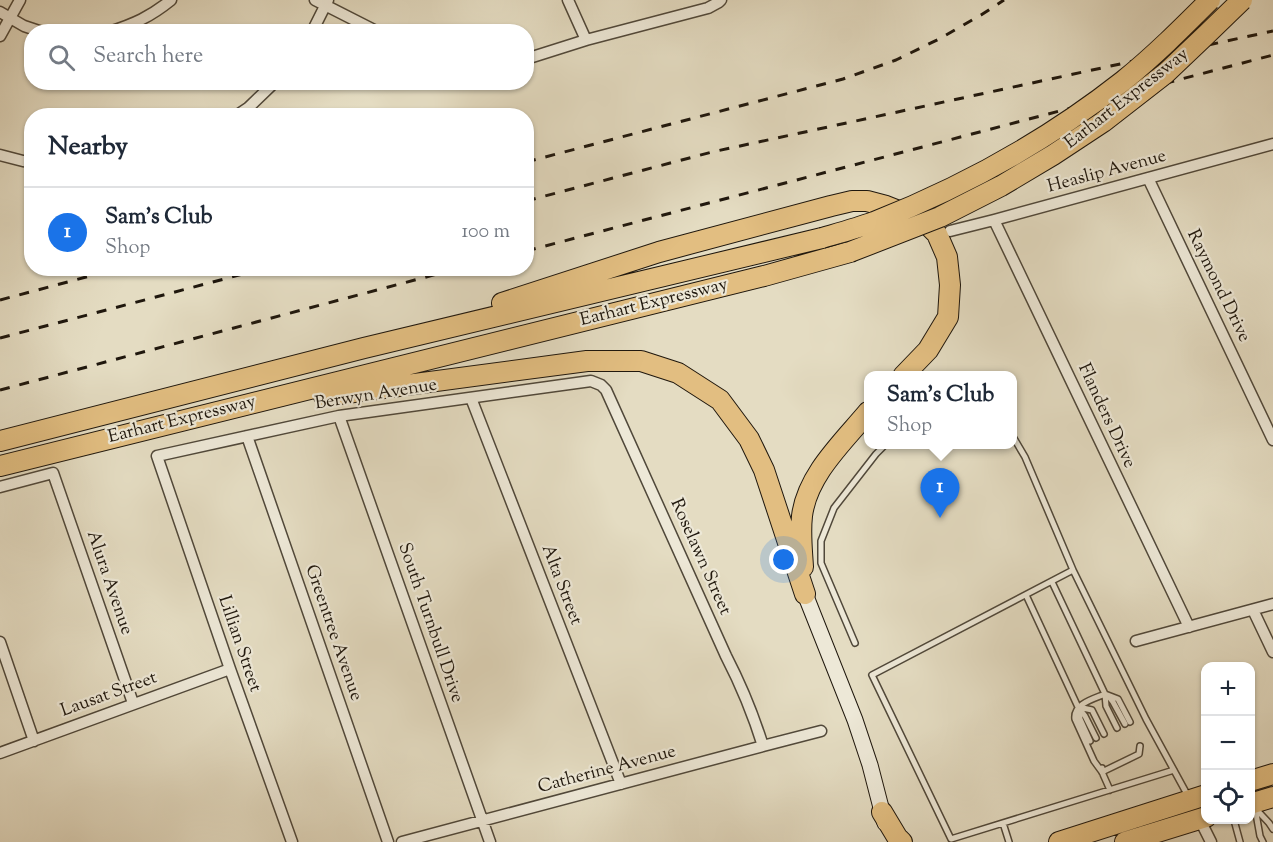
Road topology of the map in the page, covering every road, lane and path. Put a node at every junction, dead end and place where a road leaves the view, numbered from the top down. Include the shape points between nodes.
1 (20, 0) edge
2 (171, 0) edge
3 (315, 0) edge
4 (568, 0) edge
5 (721, 0) edge
6 (1210, 0) edge
7 (1242, 0) edge
8 (327, 3) edge
9 (5, 15) edge
10 (134, 24) edge
11 (316, 24) edge
12 (364, 24) edge
13 (24, 26) edge
14 (0, 36) edge
15 (586, 40) junction
16 (534, 56) edge
17 (267, 90) edge
18 (248, 108) edge
19 (1273, 144) edge
20 (0, 155) edge
21 (24, 161) edge
22 (1148, 178) junction
23 (994, 220) junction
24 (950, 231) dead end
25 (364, 348) junction
26 (907, 371) edge
27 (601, 386) joint
28 (471, 398) junction
29 (229, 408) junction
30 (339, 416) junction
31 (864, 417) edge
32 (247, 436) junction
33 (1273, 440) edge
34 (0, 441) edge
35 (1017, 444) edge
36 (881, 449) edge
37 (157, 456) joint
38 (0, 466) edge
39 (0, 487) edge
40 (1074, 570) junction
41 (1052, 582) junction
42 (805, 594) junction
43 (1026, 595) junction
44 (1273, 604) edge
45 (1253, 610) junction
46 (1189, 627) junction
47 (1136, 641) dead end
48 (0, 642) edge
49 (855, 643) dead end
50 (1273, 652) edge
51 (230, 669) junction
52 (1105, 694) junction
53 (134, 703) junction
54 (1078, 706) junction
55 (1127, 723) dead end
56 (1117, 728) dead end
57 (821, 731) dead end
58 (1104, 734) dead end
59 (1093, 739) dead end
60 (34, 741) junction
61 (763, 746) junction
62 (1138, 747) dead end
63 (1128, 752) dead end
64 (0, 753) edge
65 (1115, 758) dead end
66 (1108, 761) dead end
67 (1124, 761) junction
68 (1101, 765) dead end
69 (1115, 766) junction
70 (1174, 770) junction
71 (1105, 771) junction
72 (1273, 774) edge
73 (1255, 780) edge
74 (621, 783) junction
75 (1110, 790) junction
76 (1198, 797) edge
77 (1273, 797) edge
78 (1255, 804) edge
79 (1255, 808) edge
80 (882, 812) junction
81 (1255, 817) edge
82 (1201, 819) edge
83 (482, 821) junction
84 (1003, 823) junction
85 (1205, 824) edge
86 (1235, 824) edge
87 (1273, 830) edge
88 (292, 842) edge
89 (388, 842) edge
90 (402, 842) edge
91 (490, 842) edge
92 (889, 842) edge
93 (902, 842) edge
94 (1009, 842) edge
95 (1059, 842) edge
96 (1125, 842) edge
97 (1211, 842) edge
98 (1240, 842) edge
99 (1263, 842) edge

1 - 9 street
2 - 10 street
3 - 8 street
4 - 15 street
5 - 15 street via 708,8
6 - 25 highway, Earhart Expressway, bridge via 1123,81 1048,134 995,166 873,222 822,238
7 - 29 highway, Earhart Expressway, bridge via 1166,73 1102,122 1001,186 940,217 850,252 753,279
8 - 11 street
8 - 12 street
9 - 13 street
9 - 14 street
15 - 16 street
17 - 18 street
19 - 22 street, Heaslip Avenue
20 - 21 street
22 - 23 street, Heaslip Avenue
22 - 33 street, Raymond Drive
23 - 24 street, Heaslip Avenue
23 - 46 street, Flanders Drive
25 - 26 highway via 659,252 831,206 867,201 924,221 937,234 947,257 948,317 928,350
25 - 34 highway, Earhart Expressway
27 - 28 street, Berwyn Avenue via 591,381
27 - 61 street, Roselawn Street via 745,694
28 - 30 street, Berwyn Avenue
28 - 74 street, Alta Street
29 - 38 highway, Earhart Expressway
29 - 42 highway via 587,361 641,361 678,372 720,400 749,438 764,470
30 - 32 street, Berwyn Avenue
30 - 83 street, South Turnbull Drive
31 - 42 highway via 823,465 811,487 802,515
32 - 37 street, Berwyn Avenue
32 - 89 street, Greentree Avenue
35 - 40 lane
36 - 49 lane via 834,508 821,541 821,563
37 - 51 street, Lillian Street
39 - 53 street, Alura Avenue via 53,473
40 - 41 lane
40 - 70 lane
41 - 43 lane
41 - 52 lane
42 - 80 street via 855,720
43 - 54 lane
43 - 84 lane via 872,675 951,839
44 - 45 street
45 - 46 street
45 - 50 street
46 - 47 street
48 - 60 street
51 - 53 street, Lausat Street
51 - 88 street, Lillian Street
52 - 54 lane
52 - 55 lane
52 - 56 lane via 1106,706
53 - 60 street, Lausat Street
54 - 58 lane via 1092,710
54 - 59 lane
54 - 71 lane via 1075,719 1094,761
57 - 61 street, Catherine Avenue
60 - 64 street, Lausat Street
61 - 74 street, Catherine Avenue
62 - 67 lane via 1139,754
63 - 67 lane
65 - 69 lane
66 - 71 lane
67 - 69 lane
68 - 71 lane
69 - 71 lane
70 - 75 lane
70 - 76 lane
71 - 75 lane
72 - 73 highway
74 - 83 street, Catherine Avenue
75 - 84 lane
76 - 95 highway
77 - 78 highway
79 - 87 lane
80 - 92 street
80 - 93 highway
81 - 99 lane
82 - 96 highway
83 - 90 street, Catherine Avenue
83 - 91 street, South Turnbull Drive
84 - 94 lane
85 - 97 street
86 - 98 lane

